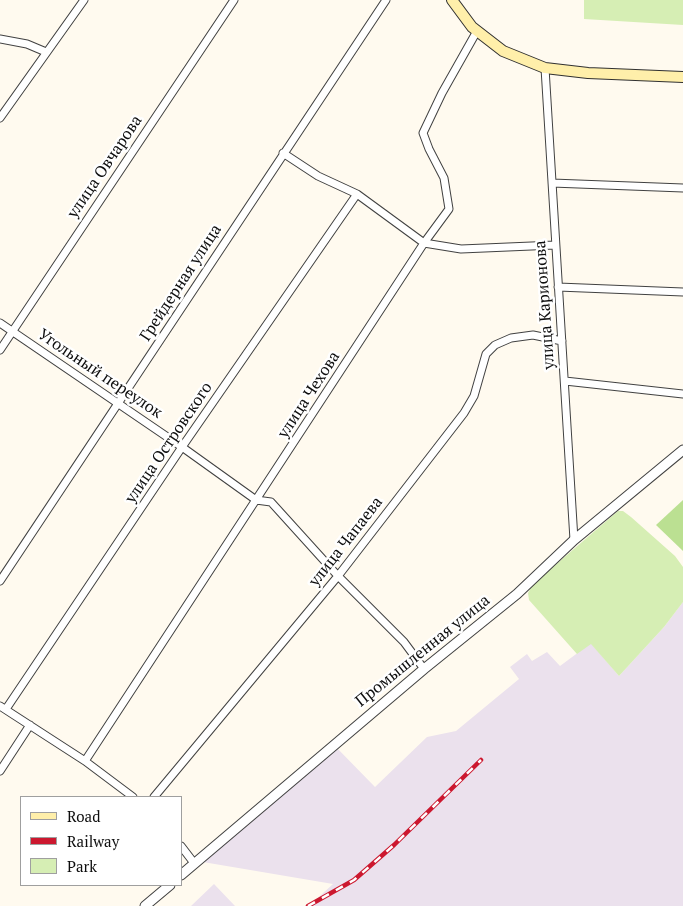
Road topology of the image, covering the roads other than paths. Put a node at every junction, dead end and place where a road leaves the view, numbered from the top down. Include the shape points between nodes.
1 (84, 0) edge
2 (234, 0) edge
3 (386, 0) edge
4 (452, 0) edge
5 (477, 31) junction
6 (0, 39) edge
7 (46, 52) junction
8 (545, 68) junction
9 (683, 77) edge
10 (0, 118) edge
11 (283, 154) junction
12 (552, 183) junction
13 (683, 188) edge
14 (357, 194) junction
15 (424, 243) junction
16 (555, 245) junction
17 (558, 287) junction
18 (683, 292) edge
19 (0, 323) edge
20 (12, 331) junction
21 (562, 341) junction
22 (0, 350) edge
23 (565, 381) junction
24 (683, 394) edge
25 (118, 403) junction
26 (182, 447) junction
27 (683, 450) edge
28 (256, 500) junction
29 (574, 540) junction
30 (338, 576) junction
31 (0, 581) edge
32 (424, 669) junction
33 (3, 707) edge
34 (30, 725) junction
35 (86, 761) junction
36 (0, 771) edge
37 (132, 796) edge
38 (155, 796) edge
39 (182, 847) edge
40 (194, 863) junction
41 (182, 874) edge
42 (169, 886) edge
43 (145, 906) edge

1 - 7 street
2 - 20 street, улица Овчарова
3 - 11 street, Грейдерная улица
4 - 5 main road
5 - 8 main road via 503,51
5 - 15 street, улица Чехова via 423,134 444,178 449,209
6 - 7 street
7 - 10 street
8 - 9 main road
8 - 12 street, улица Карионова
11 - 14 street via 318,176
11 - 25 street, Грейдерная улица
12 - 13 street
12 - 16 street, улица Карионова
14 - 15 street
14 - 26 street, улица Островского
15 - 16 street via 461,249
15 - 28 street, улица Чехова
16 - 17 street, улица Карионова
17 - 18 street
17 - 21 street, улица Карионова
19 - 20 street, Угольный переулок
20 - 22 street, улица Овчарова
20 - 25 street, Угольный переулок
21 - 23 street, улица Карионова
21 - 30 street, улица Чапаева via 533,335 511,338 495,345 486,354 474,396 464,413
23 - 24 street
23 - 29 street, улица Карионова
25 - 26 street, Угольный переулок
25 - 31 street, Грейдерная улица
26 - 28 street, Угольный переулок
26 - 33 street, улица Островского
27 - 29 street, Промышленная улица
28 - 30 street, Угольный переулок via 271,502
28 - 35 street, улица Чехова
29 - 32 street, Промышленная улица via 517,594
30 - 32 street, Угольный переулок via 404,642
30 - 38 street, улица Чапаева
32 - 40 street, Промышленная улица
33 - 34 street
34 - 35 street
34 - 36 street
35 - 37 street
39 - 40 street
40 - 41 street, Промышленная улица
42 - 43 street

